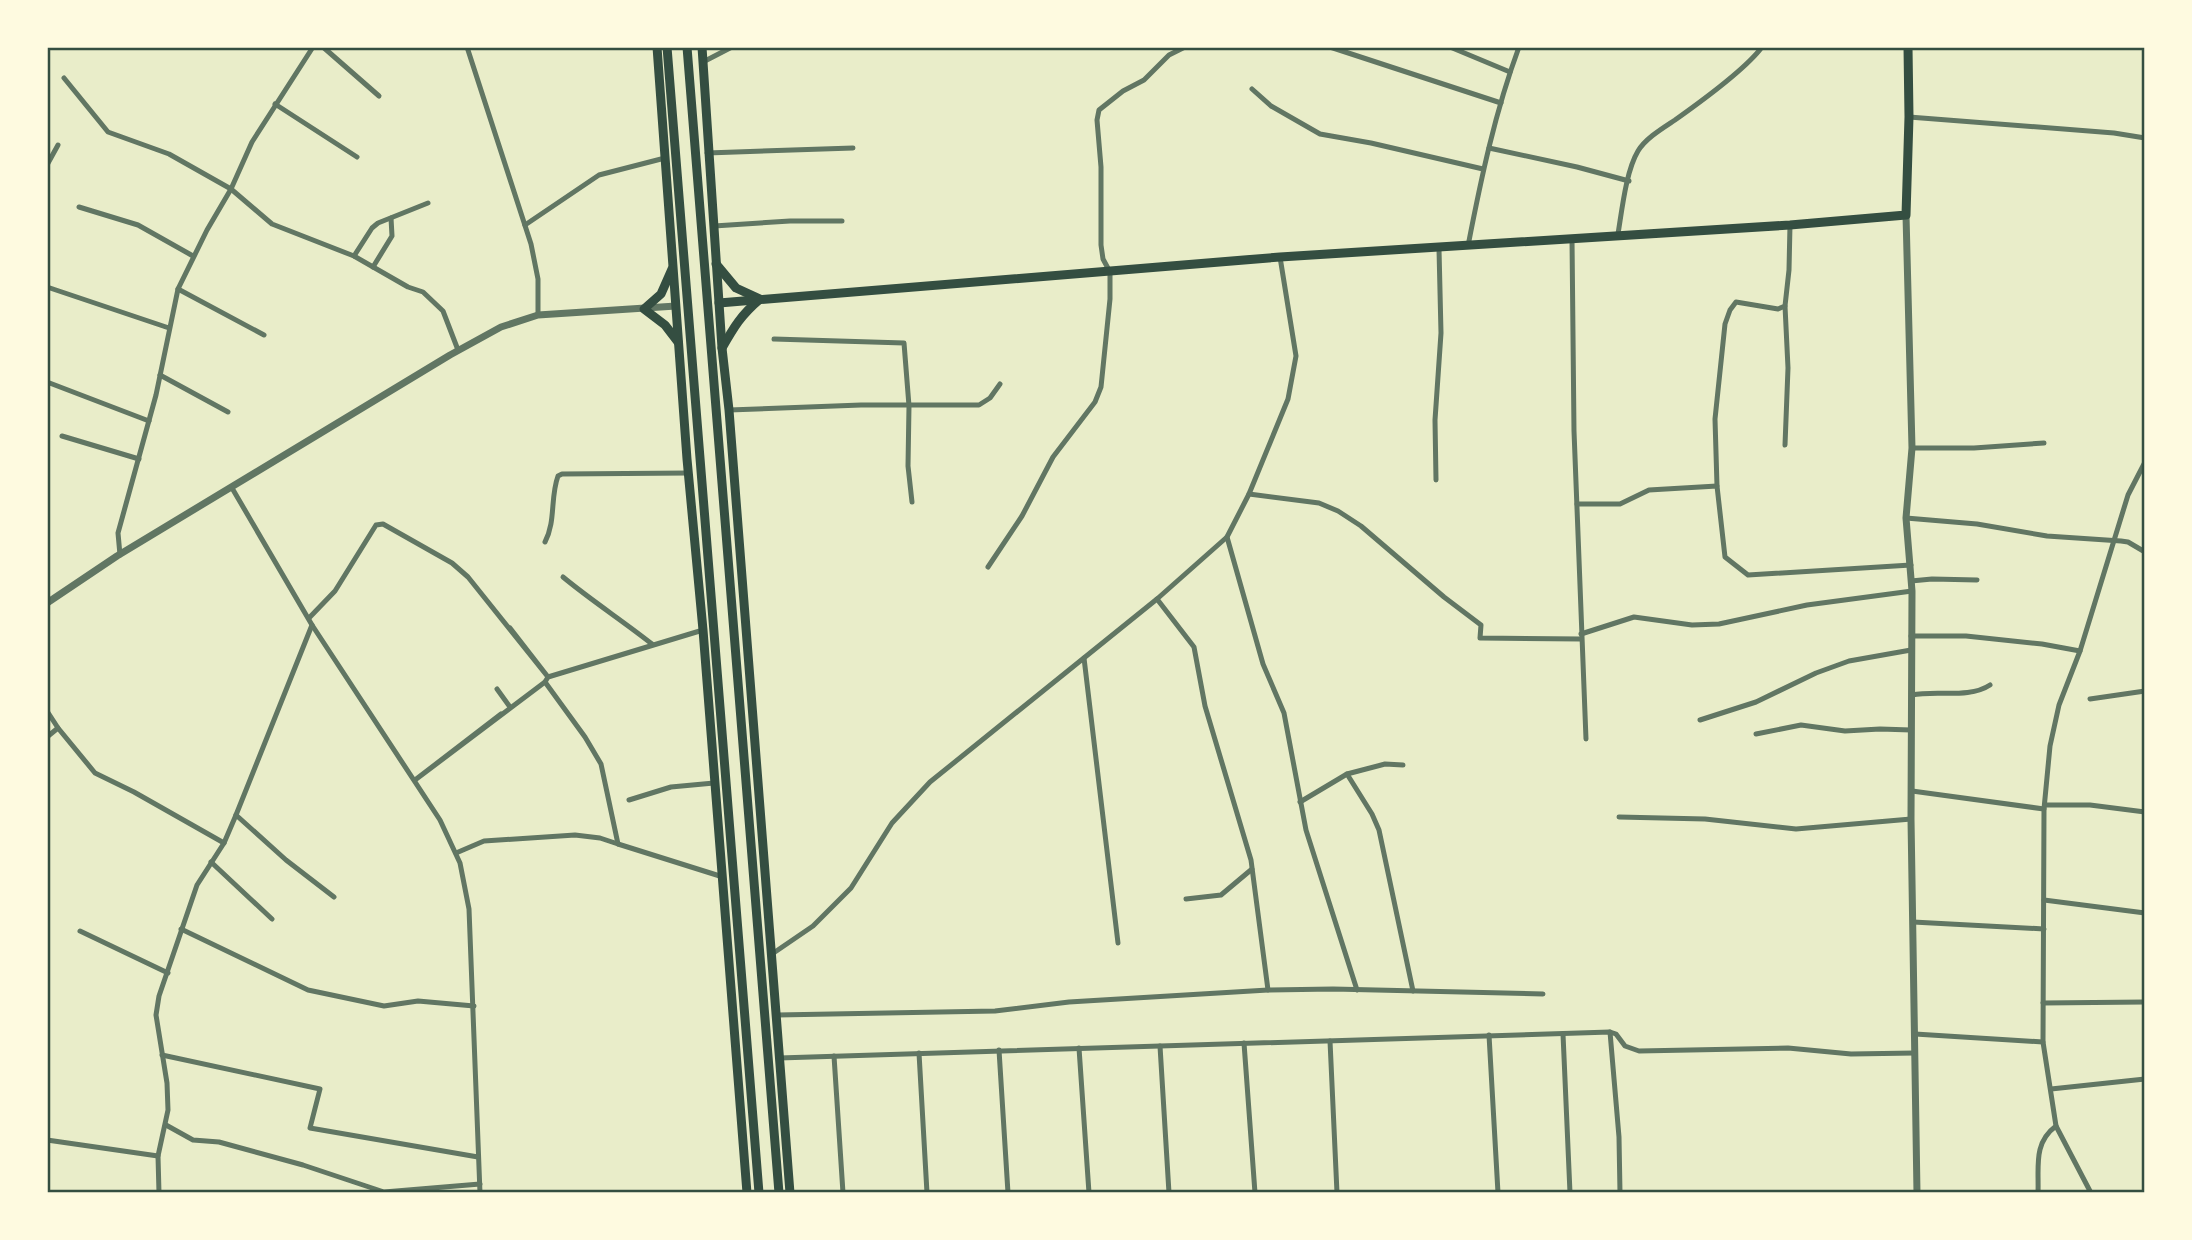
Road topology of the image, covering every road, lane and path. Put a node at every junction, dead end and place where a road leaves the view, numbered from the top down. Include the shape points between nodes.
1 (313, 47) edge
2 (323, 47) edge
3 (467, 47) edge
4 (657, 47) edge
5 (667, 47) edge
6 (687, 47) edge
7 (702, 47) edge
8 (732, 47) edge
9 (1185, 47) edge
10 (1330, 47) edge
11 (1450, 47) edge
12 (1519, 47) edge
13 (1762, 47) edge
14 (1908, 47) edge
15 (703, 62) junction
16 (1510, 72) junction
17 (64, 78) dead end
18 (1252, 89) dead end
19 (379, 96) dead end
20 (1501, 103) junction
21 (275, 104) junction
22 (1909, 117) junction
23 (2145, 138) edge
24 (58, 145) dead end
25 (852, 148) dead end
26 (1489, 148) junction
27 (708, 153) junction
28 (357, 157) dead end
29 (665, 158) junction
30 (47, 165) edge
31 (1483, 169) junction
32 (1629, 181) junction
33 (231, 189) junction
34 (428, 202) dead end
35 (79, 207) dead end
36 (1906, 215) junction
37 (391, 218) junction
38 (842, 221) dead end
39 (525, 225) junction
40 (1790, 225) junction
41 (714, 226) junction
42 (1618, 234) junction
43 (1572, 238) junction
44 (1468, 246) junction
45 (1439, 248) junction
46 (193, 256) junction
47 (354, 257) junction
48 (1280, 257) junction
49 (716, 264) junction
50 (373, 267) junction
51 (673, 267) junction
52 (1110, 272) junction
53 (47, 286) edge
54 (178, 289) junction
55 (760, 299) junction
56 (719, 303) junction
57 (676, 306) junction
58 (1785, 306) junction
59 (644, 309) junction
60 (538, 315) junction
61 (169, 328) junction
62 (264, 335) dead end
63 (774, 339) dead end
64 (679, 343) junction
65 (722, 348) junction
66 (458, 351) junction
67 (160, 375) junction
68 (47, 382) edge
69 (1000, 384) dead end
70 (909, 406) junction
71 (729, 410) junction
72 (228, 412) dead end
73 (149, 421) junction
74 (62, 436) dead end
75 (2045, 443) dead end
76 (1785, 445) dead end
77 (1912, 448) junction
78 (139, 459) junction
79 (2145, 462) edge
80 (688, 473) junction
81 (1437, 480) dead end
82 (1717, 486) junction
83 (232, 488) junction
84 (1249, 494) junction
85 (912, 502) dead end
86 (1577, 504) junction
87 (1906, 518) junction
88 (1227, 537) junction
89 (2114, 540) junction
90 (545, 542) dead end
91 (2145, 552) edge
92 (120, 555) junction
93 (1911, 565) junction
94 (988, 567) dead end
95 (563, 577) dead end
96 (1977, 580) dead end
97 (1912, 581) junction
98 (1912, 591) junction
99 (1157, 599) junction
100 (47, 603) edge
101 (310, 622) junction
102 (703, 630) junction
103 (1581, 636) junction
104 (1911, 636) junction
105 (652, 645) junction
106 (1911, 650) junction
107 (2080, 651) junction
108 (1084, 658) junction
109 (546, 679) junction
110 (1990, 685) dead end
111 (497, 689) dead end
112 (2145, 691) edge
113 (1912, 695) junction
114 (2090, 699) dead end
115 (510, 707) junction
116 (47, 711) edge
117 (1700, 720) dead end
118 (58, 728) junction
119 (1911, 730) junction
120 (1756, 734) dead end
121 (47, 737) edge
122 (1586, 739) dead end
123 (1403, 765) dead end
124 (1347, 774) junction
125 (415, 780) junction
126 (714, 783) junction
127 (1912, 791) junction
128 (629, 800) dead end
129 (1300, 802) junction
130 (2045, 807) junction
131 (2145, 812) edge
132 (236, 815) junction
133 (1619, 817) dead end
134 (1911, 820) junction
135 (224, 843) junction
136 (618, 844) junction
137 (456, 853) junction
138 (211, 862) junction
139 (1252, 869) junction
140 (723, 877) junction
141 (334, 897) dead end
142 (1186, 899) dead end
143 (2044, 900) junction
144 (2145, 913) edge
145 (272, 919) dead end
146 (1913, 922) junction
147 (181, 929) junction
148 (2045, 929) junction
149 (80, 931) dead end
150 (1118, 943) dead end
151 (772, 954) junction
152 (168, 973) junction
153 (1268, 990) junction
154 (1357, 990) junction
155 (1413, 991) junction
156 (1544, 994) dead end
157 (2145, 1002) edge
158 (2043, 1003) junction
159 (474, 1006) junction
160 (777, 1014) junction
161 (1610, 1032) junction
162 (1563, 1034) junction
163 (1915, 1034) junction
164 (1489, 1035) junction
165 (1330, 1041) junction
166 (2043, 1042) junction
167 (1244, 1043) junction
168 (1160, 1046) junction
169 (1079, 1048) junction
170 (999, 1051) junction
171 (919, 1053) junction
172 (1916, 1053) junction
173 (162, 1055) junction
174 (834, 1056) junction
175 (779, 1058) junction
176 (2145, 1079) edge
177 (2051, 1088) junction
178 (166, 1125) junction
179 (2056, 1126) junction
180 (47, 1140) edge
181 (158, 1156) junction
182 (478, 1157) junction
183 (480, 1184) junction
184 (159, 1193) edge
185 (480, 1193) edge
186 (747, 1193) edge
187 (759, 1193) edge
188 (779, 1193) edge
189 (790, 1193) edge
190 (843, 1193) edge
191 (927, 1193) edge
192 (1008, 1193) edge
193 (1088, 1193) edge
194 (1170, 1193) edge
195 (1255, 1193) edge
196 (1337, 1193) edge
197 (1498, 1193) edge
198 (1570, 1193) edge
199 (1620, 1193) edge
200 (1917, 1193) edge
201 (2038, 1193) edge
202 (2091, 1193) edge

1 - 21 street
2 - 19 street
3 - 39 street
4 - 29 main road
5 - 187 main road
6 - 188 main road
7 - 15 main road
8 - 15 street
9 - 52 street via 1099,110 1101,245
10 - 20 street
11 - 16 street
12 - 16 street
13 - 32 street via 1696,105 1646,141 1637,152
14 - 22 main road
15 - 27 main road
16 - 20 street
17 - 33 street via 108,132 169,154
18 - 31 street via 1271,106 1320,134
20 - 26 street
21 - 28 street
21 - 33 street
22 - 23 street
22 - 36 main road
24 - 30 street
25 - 27 street
26 - 31 street
26 - 32 street
27 - 41 main road
29 - 39 street via 599,175
29 - 51 main road
31 - 44 street
32 - 42 street
33 - 46 street
33 - 47 street via 272,224
34 - 37 street
35 - 46 street via 138,225
36 - 40 main road
36 - 77 street
37 - 47 street via 372,228
37 - 50 street via 392,236
38 - 41 street
39 - 60 street via 538,279
40 - 42 main road
40 - 58 street
41 - 49 main road
42 - 43 main road
43 - 44 main road
43 - 86 street
44 - 45 main road
45 - 48 main road
45 - 81 street
46 - 54 street
47 - 50 street
48 - 52 main road
48 - 84 street via 1296,356 1287,399
49 - 55 main road via 736,288
49 - 56 main road
50 - 66 street via 436,302
51 - 57 main road
51 - 59 main road via 660,294
52 - 55 main road
52 - 94 street via 1101,387 1095,402 1053,457
53 - 61 street
54 - 61 street
54 - 62 street
55 - 56 main road
55 - 65 main road via 737,321
56 - 65 main road
57 - 59 street
57 - 64 main road
58 - 76 street
58 - 82 street via 1778,309 1736,302 1730,310 1722,343 1716,419
59 - 60 street
59 - 64 main road
60 - 66 street via 501,327
61 - 67 street
63 - 70 street via 904,344
64 - 80 main road
65 - 71 main road
66 - 83 street
67 - 72 street
67 - 73 street
68 - 73 street
69 - 70 street via 979,405
70 - 71 street
70 - 85 street
71 - 151 main road
73 - 78 street
74 - 78 street
75 - 77 street
77 - 87 street
78 - 92 street via 118,533
79 - 89 street via 2128,495
80 - 90 street via 562,474 555,483 552,523
80 - 102 main road
82 - 86 street via 1649,490 1620,504
82 - 93 street via 1725,557 1748,575
83 - 92 street
83 - 101 street
84 - 88 street
84 - 103 street via 1319,503 1338,511 1481,625 1480,638
86 - 103 street
87 - 89 street
87 - 93 street
88 - 99 street
88 - 129 street via 1263,664 1284,713
89 - 91 street
89 - 107 street
92 - 100 street
93 - 97 street
95 - 105 street
96 - 97 street
97 - 98 street
98 - 103 street via 1807,605 1719,624 1634,617
98 - 104 street
99 - 108 street
99 - 139 street via 1194,647 1205,706
101 - 109 street via 376,525 383,523 468,576
101 - 125 street
101 - 132 street
102 - 105 street
102 - 126 main road
103 - 122 street
104 - 106 street
104 - 107 street via 1966,636
105 - 109 street
106 - 113 street
106 - 117 street via 1849,661 1756,702
107 - 130 street via 2059,705
108 - 150 street
108 - 151 street via 930,782 892,823 851,888 813,926
109 - 115 street
109 - 136 street via 601,764
110 - 113 street
111 - 115 street
112 - 114 street
113 - 119 street
115 - 125 street
116 - 118 street
118 - 121 street
118 - 135 street via 95,773
119 - 120 street via 1845,731 1801,725
119 - 127 street
123 - 124 street via 1385,764
124 - 129 street
124 - 155 street via 1379,830
125 - 137 street
126 - 128 street via 671,787
126 - 140 main road
127 - 130 street
127 - 134 street
129 - 154 street
130 - 131 street via 2090,805
130 - 143 street
132 - 135 street
132 - 141 street
133 - 134 street via 1705,819 1796,829
134 - 146 street
135 - 138 street
136 - 137 street via 575,835 484,841
136 - 140 street
137 - 159 street via 466,882
138 - 145 street
138 - 147 street
139 - 142 street via 1222,895
139 - 153 street
140 - 186 main road
143 - 144 street
143 - 148 street
146 - 148 street
146 - 163 street
147 - 152 street
147 - 159 street via 308,990 384,1006 418,1001
148 - 158 street
149 - 152 street
151 - 160 main road
152 - 173 street via 156,1015
153 - 154 street
153 - 160 street via 1069,1002 995,1012
154 - 155 street
155 - 156 street
157 - 158 street
158 - 166 street
159 - 182 street
160 - 175 main road
161 - 162 street
161 - 172 street via 1630,1050 1639,1051 1788,1048 1851,1054
161 - 199 street
162 - 164 street
162 - 198 street
163 - 166 street
163 - 172 street
164 - 165 street
164 - 197 street
165 - 167 street
165 - 196 street
166 - 177 street
167 - 168 street
167 - 195 street
168 - 169 street
168 - 194 street
169 - 170 street
169 - 193 street
170 - 171 street
170 - 192 street
171 - 174 street
171 - 191 street
172 - 200 street
173 - 178 street
173 - 182 street via 320,1089 310,1128
174 - 175 street
174 - 190 street
175 - 189 main road
176 - 177 street
177 - 179 street
178 - 181 street
178 - 183 street via 193,1140 211,1140 303,1165 384,1192
179 - 201 street via 2040,1144
179 - 202 street
180 - 181 street
181 - 184 street
182 - 183 street
183 - 185 street

